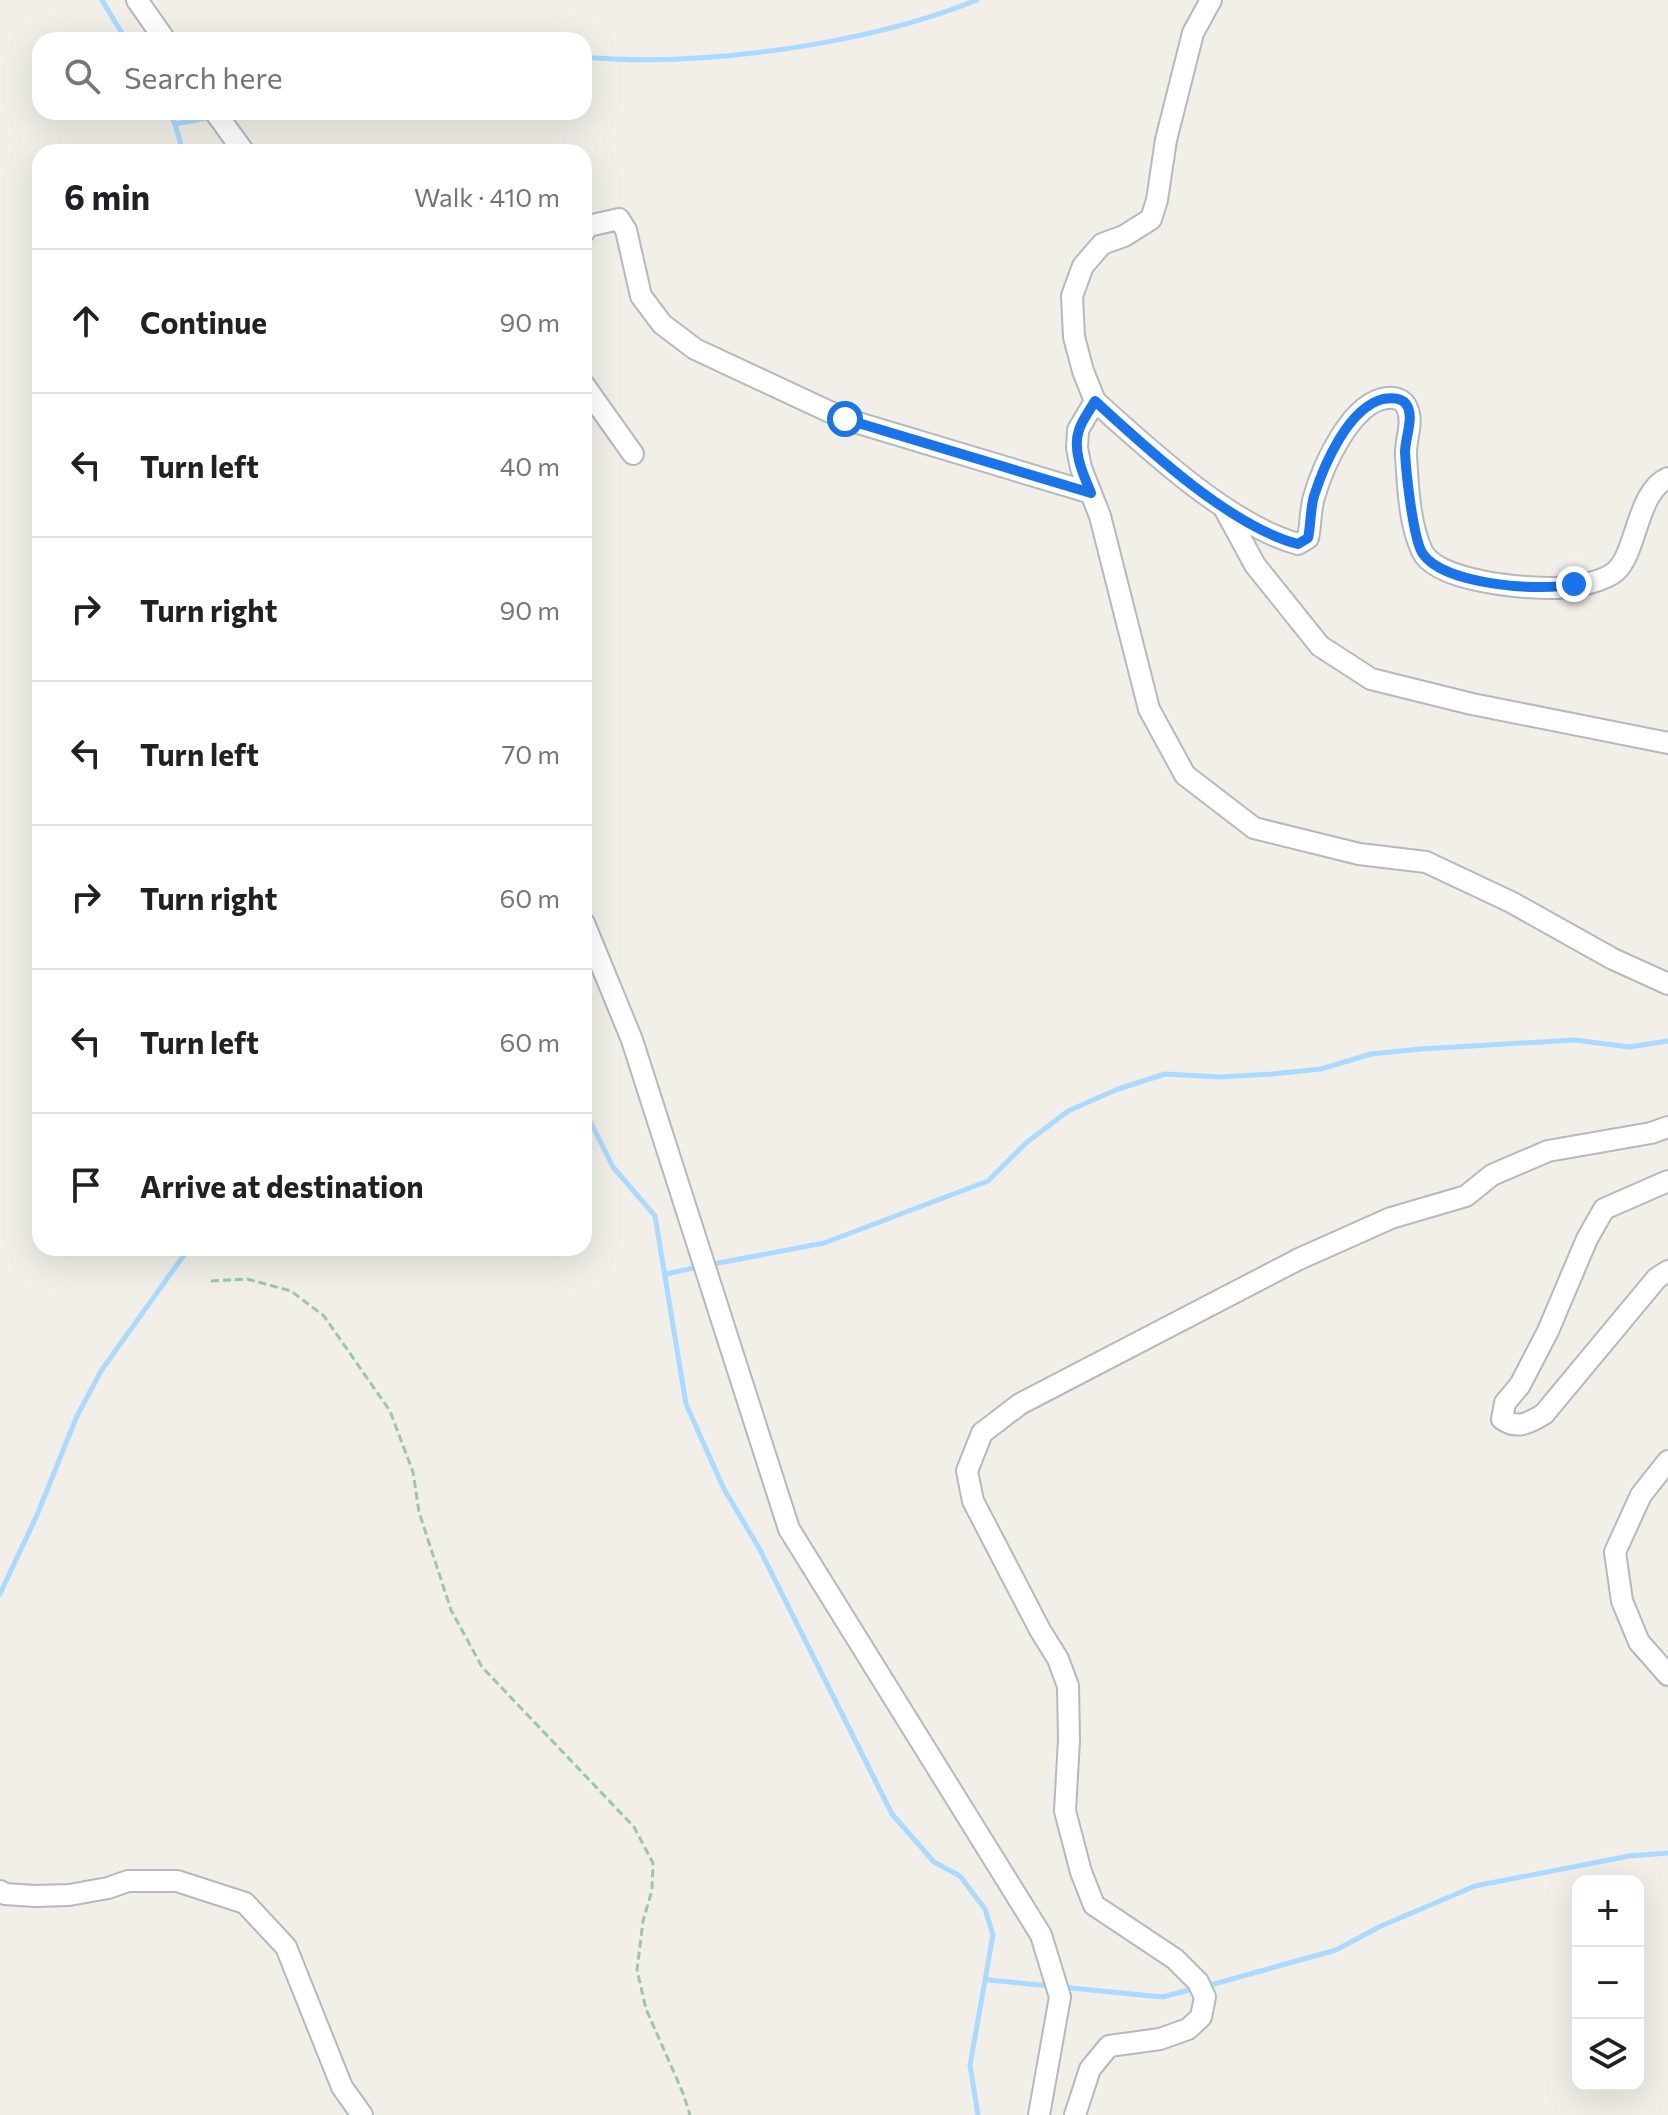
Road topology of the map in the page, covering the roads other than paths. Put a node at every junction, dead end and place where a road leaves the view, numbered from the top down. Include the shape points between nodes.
1 (137, 0) edge
2 (1211, 0) edge
3 (159, 32) edge
4 (221, 120) edge
5 (238, 144) edge
6 (592, 225) edge
7 (592, 396) edge
8 (1095, 401) junction
9 (633, 454) dead end
10 (1668, 478) edge
11 (1091, 493) junction
12 (1224, 508) junction
13 (1668, 743) edge
14 (592, 942) edge
15 (1668, 984) edge
16 (1668, 1127) edge
17 (1668, 1181) edge
18 (1668, 1271) edge
19 (1668, 1461) edge
20 (1668, 1675) edge
21 (0, 1891) edge
22 (362, 2115) edge
23 (1039, 2115) edge
24 (1075, 2115) edge

1 - 3 street
2 - 8 street via 1193,33 1151,219 1102,244 1083,266 1072,296 1074,337
4 - 5 street
6 - 11 street via 619,219 641,296 662,324 695,349 845,419
7 - 9 street
8 - 11 street via 1078,430 1077,448
8 - 12 street
10 - 12 street via 1650,495 1617,570 1559,588 1481,582 1449,574 1423,554 1405,451 1410,415 1400,400 1376,401 1338,438 1313,499 1308,538 1298,544 1282,540
11 - 15 street via 1149,709 1185,775 1254,828 1359,854 1426,862
12 - 13 street via 1255,565 1320,646 1371,679
14 - 23 street via 632,1040 789,1529 1041,1935 1060,1997
16 - 24 street via 1548,1151 1492,1175 1466,1196 1378,1223 1020,1404 982,1433 967,1471 973,1501 1068,1686 1065,1811 1094,1905 1175,1959 1205,1997 1201,2017 1188,2029 1109,2046 1090,2069
17 - 18 street via 1604,1209 1548,1331 1505,1403 1502,1419 1523,1426 1544,1414 1647,1288
19 - 20 street via 1641,1495 1615,1552 1622,1601 1639,1642
21 - 22 street via 69,1895 128,1881 177,1881 245,1903 286,1947 342,2087

